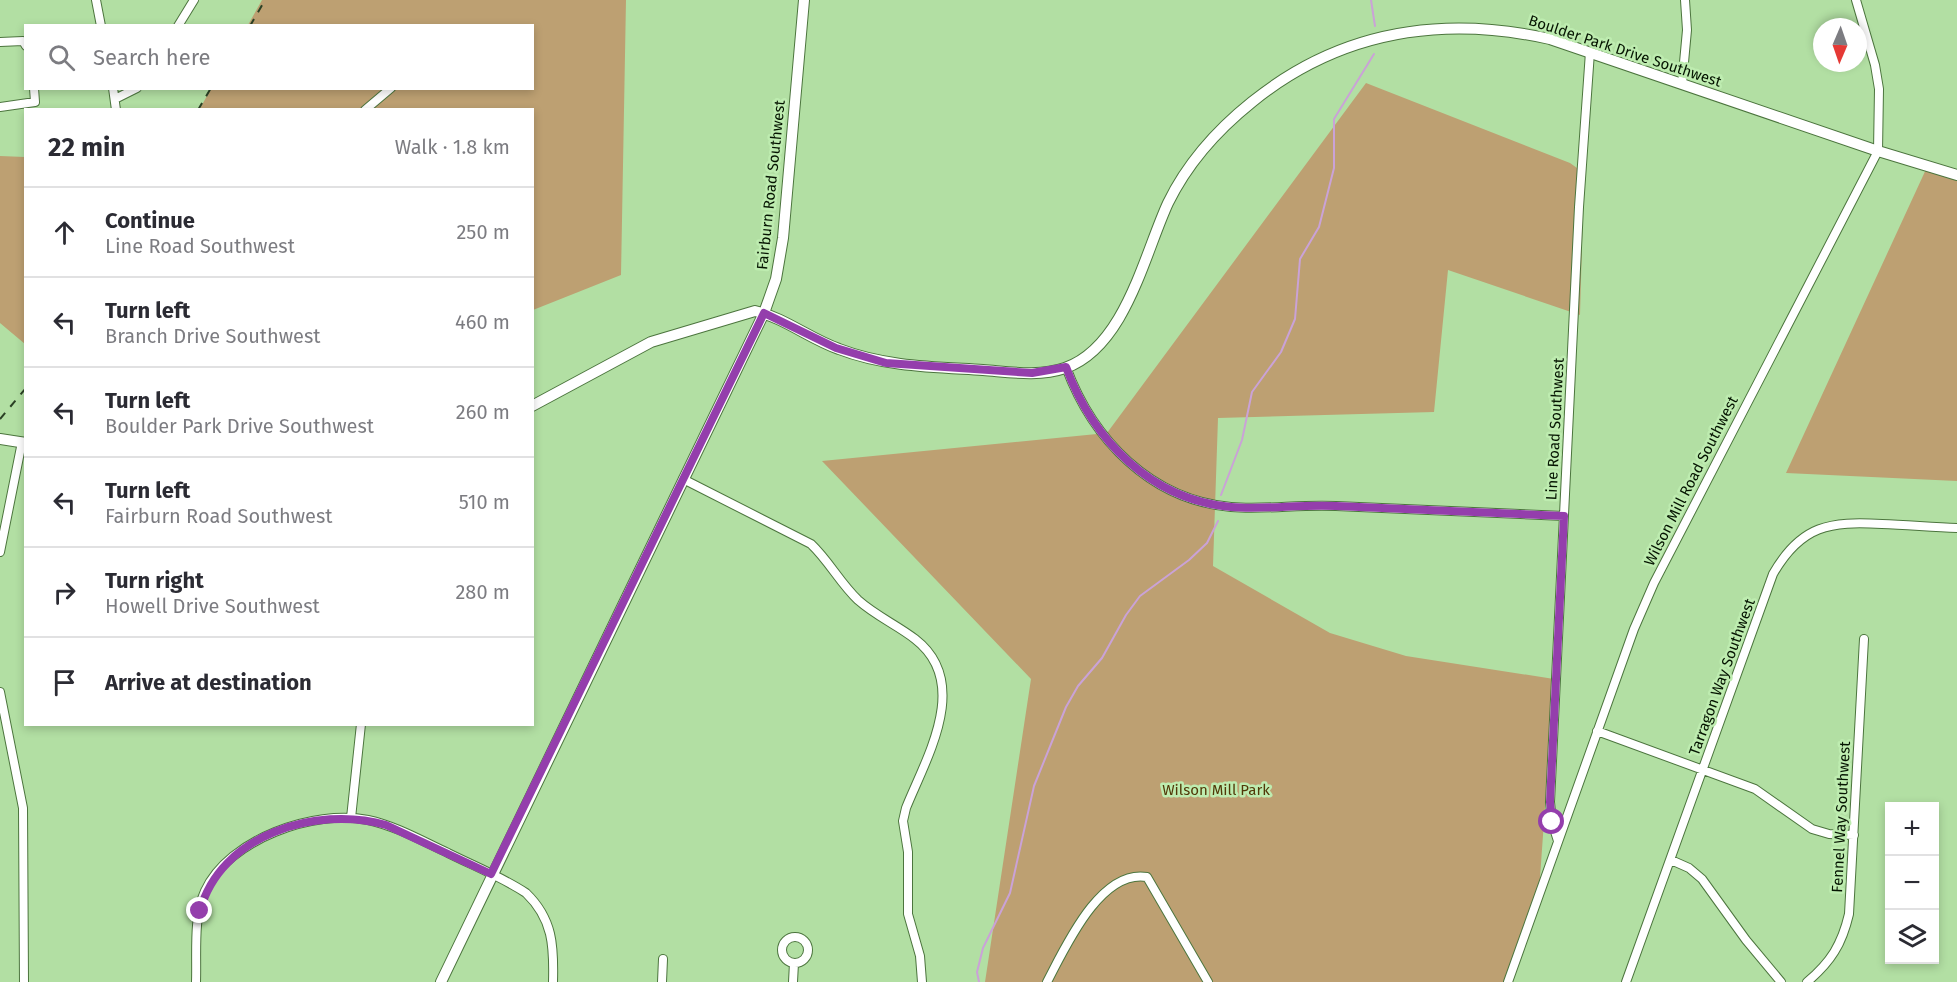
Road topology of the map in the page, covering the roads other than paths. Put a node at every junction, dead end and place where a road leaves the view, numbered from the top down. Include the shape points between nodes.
1 (96, 0) edge
2 (194, 0) edge
3 (804, 0) edge
4 (1685, 0) edge
5 (1856, 0) edge
6 (101, 24) edge
7 (179, 24) edge
8 (0, 42) edge
9 (24, 43) edge
10 (1590, 52) junction
11 (1682, 84) junction
12 (34, 90) edge
13 (113, 90) edge
14 (134, 90) edge
15 (390, 90) edge
16 (115, 99) junction
17 (0, 107) edge
18 (116, 108) edge
19 (367, 108) edge
20 (1878, 151) junction
21 (1957, 175) edge
22 (764, 313) junction
23 (1066, 367) junction
24 (534, 405) edge
25 (0, 439) edge
26 (24, 443) edge
27 (683, 479) junction
28 (1564, 516) junction
29 (1957, 528) edge
30 (0, 552) edge
31 (1864, 639) dead end
32 (0, 692) edge
33 (361, 726) edge
34 (1597, 731) junction
35 (1703, 769) junction
36 (351, 818) junction
37 (1854, 835) junction
38 (1558, 841) junction
39 (1671, 860) junction
40 (491, 874) junction
41 (663, 959) dead end
42 (794, 963) dead end
43 (24, 982) edge
44 (196, 982) edge
45 (441, 982) edge
46 (553, 982) edge
47 (662, 982) edge
48 (793, 982) edge
49 (922, 982) edge
50 (1047, 982) edge
51 (1208, 982) edge
52 (1508, 982) edge
53 (1626, 982) edge
54 (1781, 982) edge
55 (1807, 982) edge

1 - 6 street
2 - 7 street
3 - 22 street, Fairburn Road Southwest via 783,238 776,279
4 - 11 street via 1687,30
5 - 20 street, Wilson Mill Road Southwest via 1877,81
8 - 9 street
10 - 11 street, Boulder Park Drive Southwest
10 - 23 street, Boulder Park Drive Southwest via 1513,31 1441,28 1356,44 1292,72 1234,116 1197,156 1168,202 1113,329 1093,352
10 - 28 street, Line Road Southwest
11 - 20 street, Boulder Park Drive Southwest
12 - 17 street via 35,102
13 - 16 street
14 - 16 street
15 - 19 street
16 - 18 street
20 - 21 street, Boulder Park Drive Southwest
20 - 34 street, Wilson Mill Road Southwest via 1654,583
22 - 23 street, Boulder Park Drive Southwest via 836,348 886,363 1032,373
22 - 24 street via 745,312 651,342
22 - 27 street, Fairburn Road Southwest
23 - 28 street via 1088,410 1121,457 1155,483 1194,501 1234,507 1323,505
25 - 26 street
26 - 30 street
27 - 40 street, Fairburn Road Southwest
27 - 49 street via 811,544 857,599 916,640 937,668 943,692 942,716 903,821 909,914
28 - 38 street, Line Road Southwest via 1550,802
29 - 35 street, Tarragon Way Southwest via 1847,522 1822,527 1799,540 1773,574
31 - 37 street, Fennel Way Southwest
32 - 43 street via 24,808
33 - 36 street
34 - 35 street
34 - 38 street, Wilson Mill Road Southwest
35 - 37 street via 1755,789 1812,829
35 - 39 street, Tarragon Way Southwest
36 - 40 street via 386,825
36 - 44 street via 304,823 272,833 224,864 204,893
37 - 55 street, Fennel Way Southwest via 1844,938 1827,965
38 - 52 street, Wilson Mill Road Southwest
39 - 53 street, Tarragon Way Southwest
39 - 54 street via 1702,879
40 - 45 street, Fairburn Road Southwest
40 - 46 street via 526,893 546,917 554,946
41 - 47 street
42 - 48 street
50 - 51 street via 1084,917 1108,889 1137,876 1147,877

